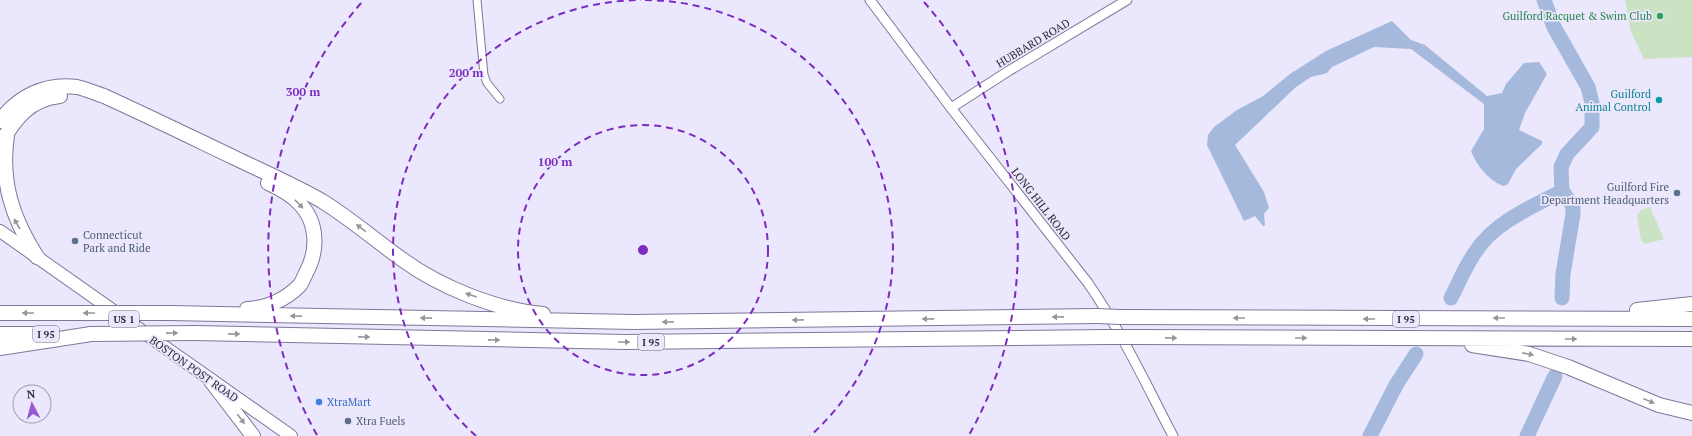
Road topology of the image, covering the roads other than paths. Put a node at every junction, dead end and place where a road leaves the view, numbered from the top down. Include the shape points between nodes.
1 (477, 0) edge
2 (870, 0) edge
3 (1127, 0) edge
4 (500, 99) dead end
5 (951, 108) junction
6 (5, 124) edge
7 (0, 144) edge
8 (0, 231) edge
9 (38, 257) junction
10 (1692, 304) edge
11 (0, 313) edge
12 (170, 313) junction
13 (1521, 318) junction
14 (1692, 319) edge
15 (633, 322) junction
16 (0, 334) edge
17 (91, 334) junction
18 (1378, 338) junction
19 (1692, 339) edge
20 (0, 348) edge
21 (211, 381) junction
22 (1692, 413) edge
23 (253, 436) edge
24 (291, 436) edge
25 (1173, 436) edge

1 - 4 street via 484,75
2 - 5 street, LONG HILL ROAD
3 - 5 street, HUBBARD ROAD
5 - 25 street, LONG HILL ROAD via 1102,303
6 - 7 highway
9 -> 6 highway via 12,214 4,191 0,168
6 -> 12 highway via 27,107 48,97 72,94 95,101 280,189 301,204 311,221 315,242 311,264 300,286 280,301 251,309
15 -> 6 highway via 539,314 502,306 464,293 404,261 351,221 303,191 104,96 78,87 55,86 34,92 16,104
8 - 9 main road, BOSTON POST ROAD / US 1
9 - 21 main road, BOSTON POST ROAD / US 1
10 - 13 highway via 1656,309
12 -> 11 highway, I 95, bridge
15 -> 12 highway, I 95
13 - 14 highway, I 95
13 -> 15 highway, I 95, bridge via 1097,316
16 - 17 highway, I 95
17 -> 18 highway, I 95, bridge via 195,333 625,342 1108,337
17 - 20 highway
18 -> 19 highway, I 95
18 -> 22 highway via 1471,345 1529,354 1568,366 1659,405
21 -> 23 highway
21 - 24 main road, BOSTON POST ROAD / US 1

